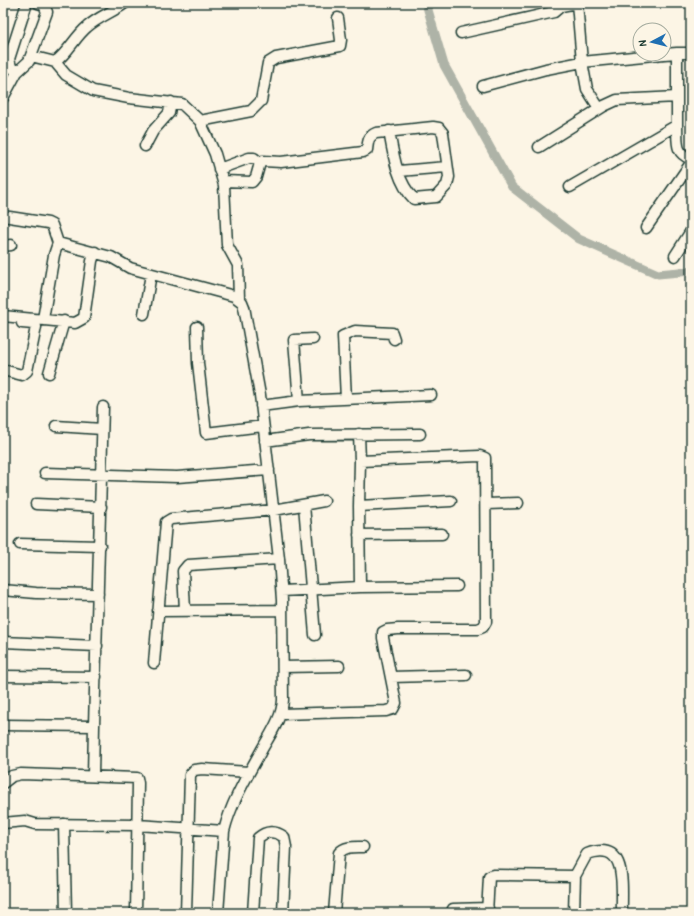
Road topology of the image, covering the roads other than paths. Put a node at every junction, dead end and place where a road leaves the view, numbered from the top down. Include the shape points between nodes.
1 (26, 3) edge
2 (38, 3) edge
3 (125, 3) edge
4 (577, 3) edge
5 (338, 18) dead end
6 (461, 33) dead end
7 (672, 53) edge
8 (677, 53) junction
9 (691, 53) edge
10 (31, 56) junction
11 (632, 57) edge
12 (55, 62) junction
13 (582, 62) junction
14 (17, 72) junction
15 (483, 86) dead end
16 (4, 94) edge
17 (677, 97) junction
18 (171, 102) junction
19 (599, 108) junction
20 (200, 121) junction
21 (677, 125) junction
22 (389, 132) junction
23 (144, 146) dead end
24 (540, 147) dead end
25 (691, 159) edge
26 (260, 163) junction
27 (691, 163) edge
28 (447, 167) junction
29 (219, 169) junction
30 (399, 171) junction
31 (223, 181) junction
32 (570, 187) dead end
33 (3, 216) edge
34 (646, 228) dead end
35 (691, 231) edge
36 (58, 243) junction
37 (95, 252) junction
38 (675, 256) dead end
39 (151, 274) junction
40 (239, 299) junction
41 (144, 314) dead end
42 (3, 316) edge
43 (44, 320) junction
44 (3, 321) edge
45 (64, 321) junction
46 (197, 327) dead end
47 (313, 339) dead end
48 (394, 339) dead end
49 (3, 370) edge
50 (49, 373) dead end
51 (431, 395) dead end
52 (346, 398) junction
53 (299, 400) junction
54 (261, 406) junction
55 (103, 407) dead end
56 (56, 426) dead end
57 (263, 426) junction
58 (102, 429) junction
59 (359, 434) junction
60 (420, 434) dead end
61 (265, 441) junction
62 (360, 461) junction
63 (269, 470) junction
64 (45, 473) dead end
65 (101, 474) junction
66 (451, 501) dead end
67 (324, 502) dead end
68 (518, 503) dead end
69 (36, 504) dead end
70 (486, 504) junction
71 (304, 505) junction
72 (359, 506) junction
73 (101, 507) junction
74 (274, 510) junction
75 (442, 534) dead end
76 (359, 535) junction
77 (20, 544) dead end
78 (100, 546) junction
79 (279, 559) junction
80 (457, 586) dead end
81 (360, 587) junction
82 (312, 588) junction
83 (3, 590) edge
84 (282, 591) junction
85 (98, 594) junction
86 (185, 610) junction
87 (282, 610) junction
88 (158, 611) junction
89 (315, 635) dead end
90 (3, 642) edge
91 (97, 646) junction
92 (154, 663) dead end
93 (339, 666) dead end
94 (283, 667) junction
95 (466, 675) dead end
96 (3, 676) edge
97 (96, 677) junction
98 (391, 677) junction
99 (281, 714) junction
100 (3, 725) edge
101 (94, 726) junction
102 (249, 772) junction
103 (93, 776) junction
104 (3, 783) edge
105 (3, 823) edge
106 (64, 824) junction
107 (138, 825) junction
108 (188, 828) junction
109 (224, 831) junction
110 (363, 847) dead end
111 (575, 876) junction
112 (453, 909) dead end
113 (488, 911) edge
114 (66, 913) edge
115 (136, 913) edge
116 (186, 913) edge
117 (218, 913) edge
118 (253, 913) edge
119 (283, 913) edge
120 (334, 913) edge
121 (574, 913) edge
122 (622, 913) edge

1 - 14 street via 9,59 11,67
2 - 10 street via 44,5 47,12
3 - 12 street via 88,26
4 - 6 street via 561,6 554,12
4 - 13 street
5 - 20 street via 340,46 276,58 268,63 261,101 251,110
7 - 8 street
8 - 9 street
8 - 17 street
10 - 12 street
10 - 14 street
11 - 13 street
12 - 18 street via 66,75 93,91
13 - 15 street
13 - 19 street via 588,90
14 - 16 street
17 - 19 street via 617,100
17 - 21 street
18 - 20 street via 182,104
18 - 23 street via 169,113 153,130
19 - 24 street
20 - 29 street
21 - 25 street via 678,149 683,156
21 - 32 street
22 - 26 street via 372,134 367,150 363,152 281,162 263,160
22 - 28 street via 439,128 443,133
22 - 30 street
26 - 29 street via 254,158 249,158
26 - 31 street via 252,182
27 - 34 street
28 - 30 street
28 - 30 street via 447,185 436,197 426,199 414,199 409,194
29 - 31 street
31 - 40 street via 228,245 238,265
33 - 36 street via 48,223 52,225
35 - 38 street
36 - 37 street
36 - 43 street
37 - 39 street
37 - 45 street via 84,318 75,323
39 - 40 street
39 - 41 street
40 - 54 street via 244,307
42 - 43 street
43 - 45 street
44 - 49 street via 33,324 36,332 25,374
45 - 50 street
46 - 57 street via 198,363 206,433
47 - 53 street via 294,340
48 - 52 street via 392,332 355,331 343,336
51 - 52 street
52 - 53 street
53 - 54 street
54 - 57 street
55 - 58 street
56 - 58 street
57 - 61 street
58 - 65 street
59 - 60 street
59 - 61 street via 308,435
59 - 62 street
61 - 63 street
62 - 70 street via 474,456 485,458
62 - 72 street
63 - 65 street via 177,477
63 - 74 street
64 - 65 street
65 - 73 street
66 - 72 street
67 - 71 street
68 - 70 street
69 - 73 street
70 - 98 street via 486,622 478,629 383,632
71 - 74 street
71 - 82 street
72 - 76 street
73 - 78 street
74 - 79 street
74 - 88 street via 171,519 166,522
75 - 76 street
76 - 81 street
77 - 78 street
78 - 85 street
79 - 84 street
79 - 86 street via 188,565 184,571
80 - 81 street
81 - 82 street
82 - 84 street
82 - 89 street
83 - 85 street
84 - 87 street
85 - 91 street
86 - 87 street
86 - 88 street
87 - 94 street
88 - 92 street
90 - 91 street
91 - 97 street
93 - 94 street
94 - 99 street
95 - 98 street
96 - 97 street
97 - 101 street
98 - 99 street via 396,703 393,709
99 - 102 street
100 - 101 street
101 - 103 street
102 - 108 street via 194,770 189,782
102 - 109 street via 231,809
103 - 104 street via 21,774 12,776
103 - 107 street via 137,778
105 - 106 street via 25,820 35,824
106 - 107 street
106 - 114 street
107 - 108 street
107 - 115 street
108 - 109 street
108 - 116 street
109 - 117 street
110 - 120 street via 342,849 339,853
111 - 113 street via 489,877
111 - 121 street
111 - 122 street via 587,854 594,851 615,856 621,870
112 - 113 street
118 - 119 street via 258,838 265,833 276,832 284,837 286,847

